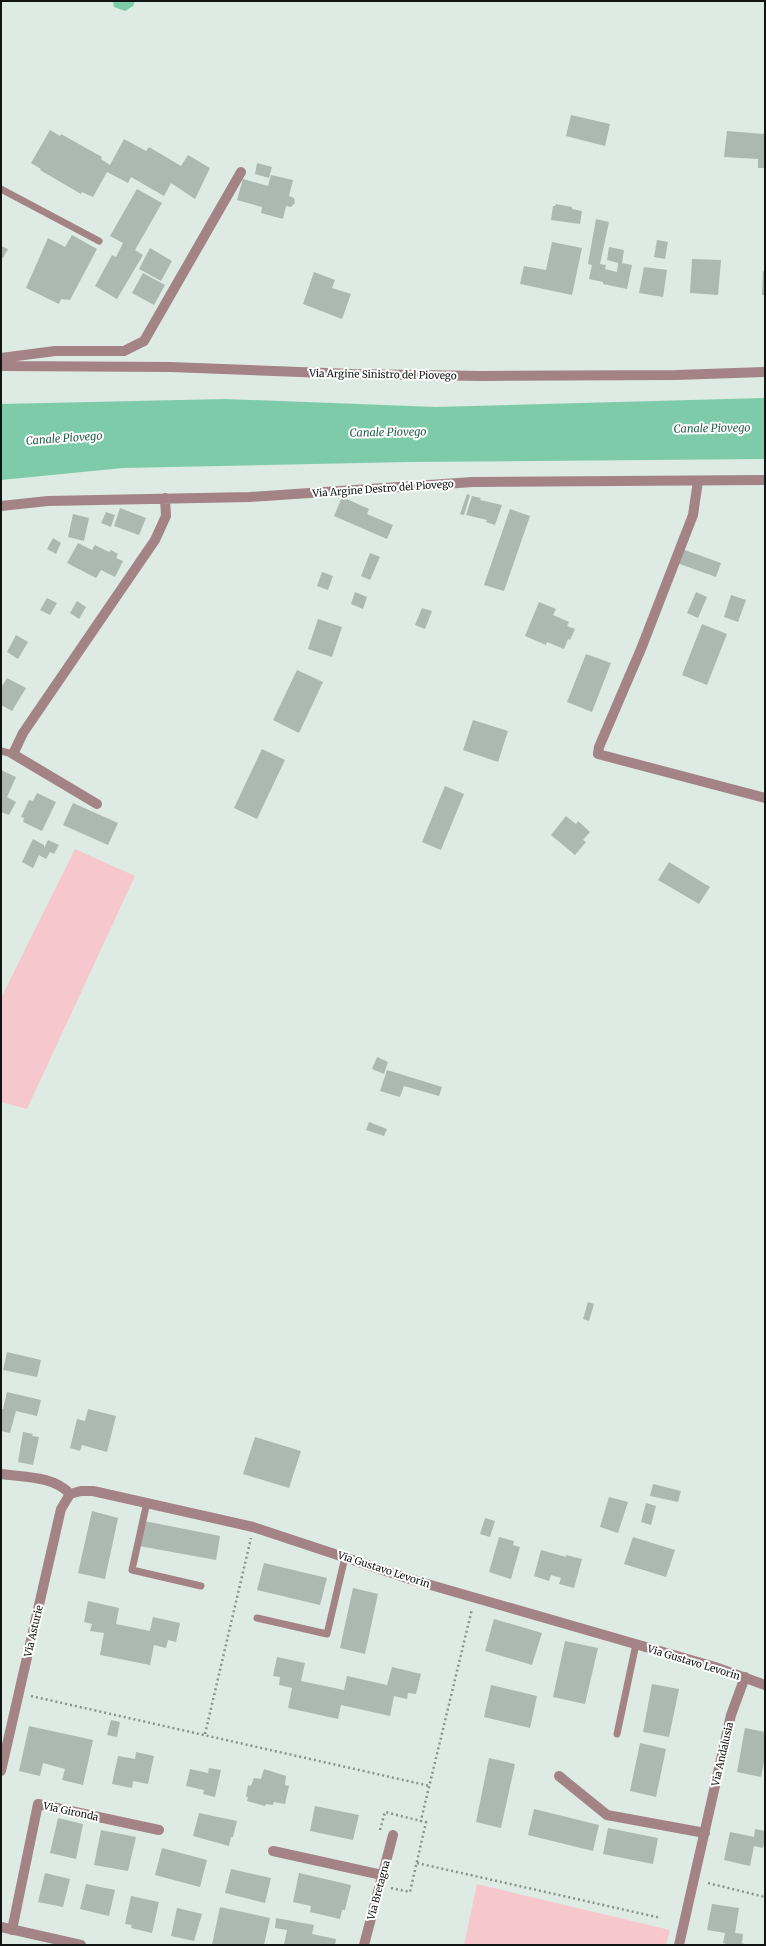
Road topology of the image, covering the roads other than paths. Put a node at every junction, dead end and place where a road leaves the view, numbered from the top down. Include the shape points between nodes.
1 (241, 172) dead end
2 (1, 189) edge
3 (99, 241) dead end
4 (1, 358) edge
5 (1, 366) edge
6 (765, 372) edge
7 (765, 480) edge
8 (698, 481) junction
9 (165, 498) junction
10 (1, 506) edge
11 (1, 751) edge
12 (13, 754) junction
13 (765, 798) edge
14 (97, 804) dead end
15 (1, 1474) edge
16 (70, 1494) junction
17 (147, 1502) junction
18 (345, 1557) junction
19 (201, 1586) dead end
20 (258, 1618) dead end
21 (636, 1644) junction
22 (745, 1678) junction
23 (765, 1685) edge
24 (617, 1734) dead end
25 (1, 1771) edge
26 (559, 1776) dead end
27 (159, 1830) dead end
28 (705, 1832) junction
29 (392, 1835) dead end
30 (273, 1851) dead end
31 (382, 1875) junction
32 (1, 1927) edge
33 (12, 1930) junction
34 (81, 1945) edge
35 (364, 1945) edge
36 (679, 1945) edge

1 - 4 street via 144,341 124,351 55,351
2 - 3 lane
5 - 6 street, Via Argine Sinistro del Piovego via 170,367 352,374 467,375 676,375
7 - 8 street, Via Argine Destro del Piovego
8 - 9 street, Via Argine Destro del Piovego via 473,482 250,497
8 - 13 street via 693,515 598,754
9 - 10 street, Via Argine Destro del Piovego via 48,500
9 - 12 street via 166,516 155,540 23,733
11 - 12 lane
12 - 14 street
15 - 16 street via 48,1481 65,1488
16 - 17 street, Via Gustavo Levorin via 93,1491
16 - 25 street, Via Asturie via 58,1519
17 - 18 street, Via Gustavo Levorin via 254,1527
17 - 19 lane via 132,1570
18 - 20 lane via 327,1634
18 - 21 street, Via Gustavo Levorin via 410,1579
21 - 22 street, Via Gustavo Levorin
21 - 24 lane
22 - 23 street, Via Gustavo Levorin
22 - 28 street, Via Andalusia via 733,1709
26 - 28 street via 607,1814
27 - 33 street, Via Gironda via 38,1804
28 - 36 street, Via Andalusia
29 - 31 street, Via Bretagna
30 - 31 street
31 - 35 street, Via Bretagna
32 - 33 street
33 - 34 street

